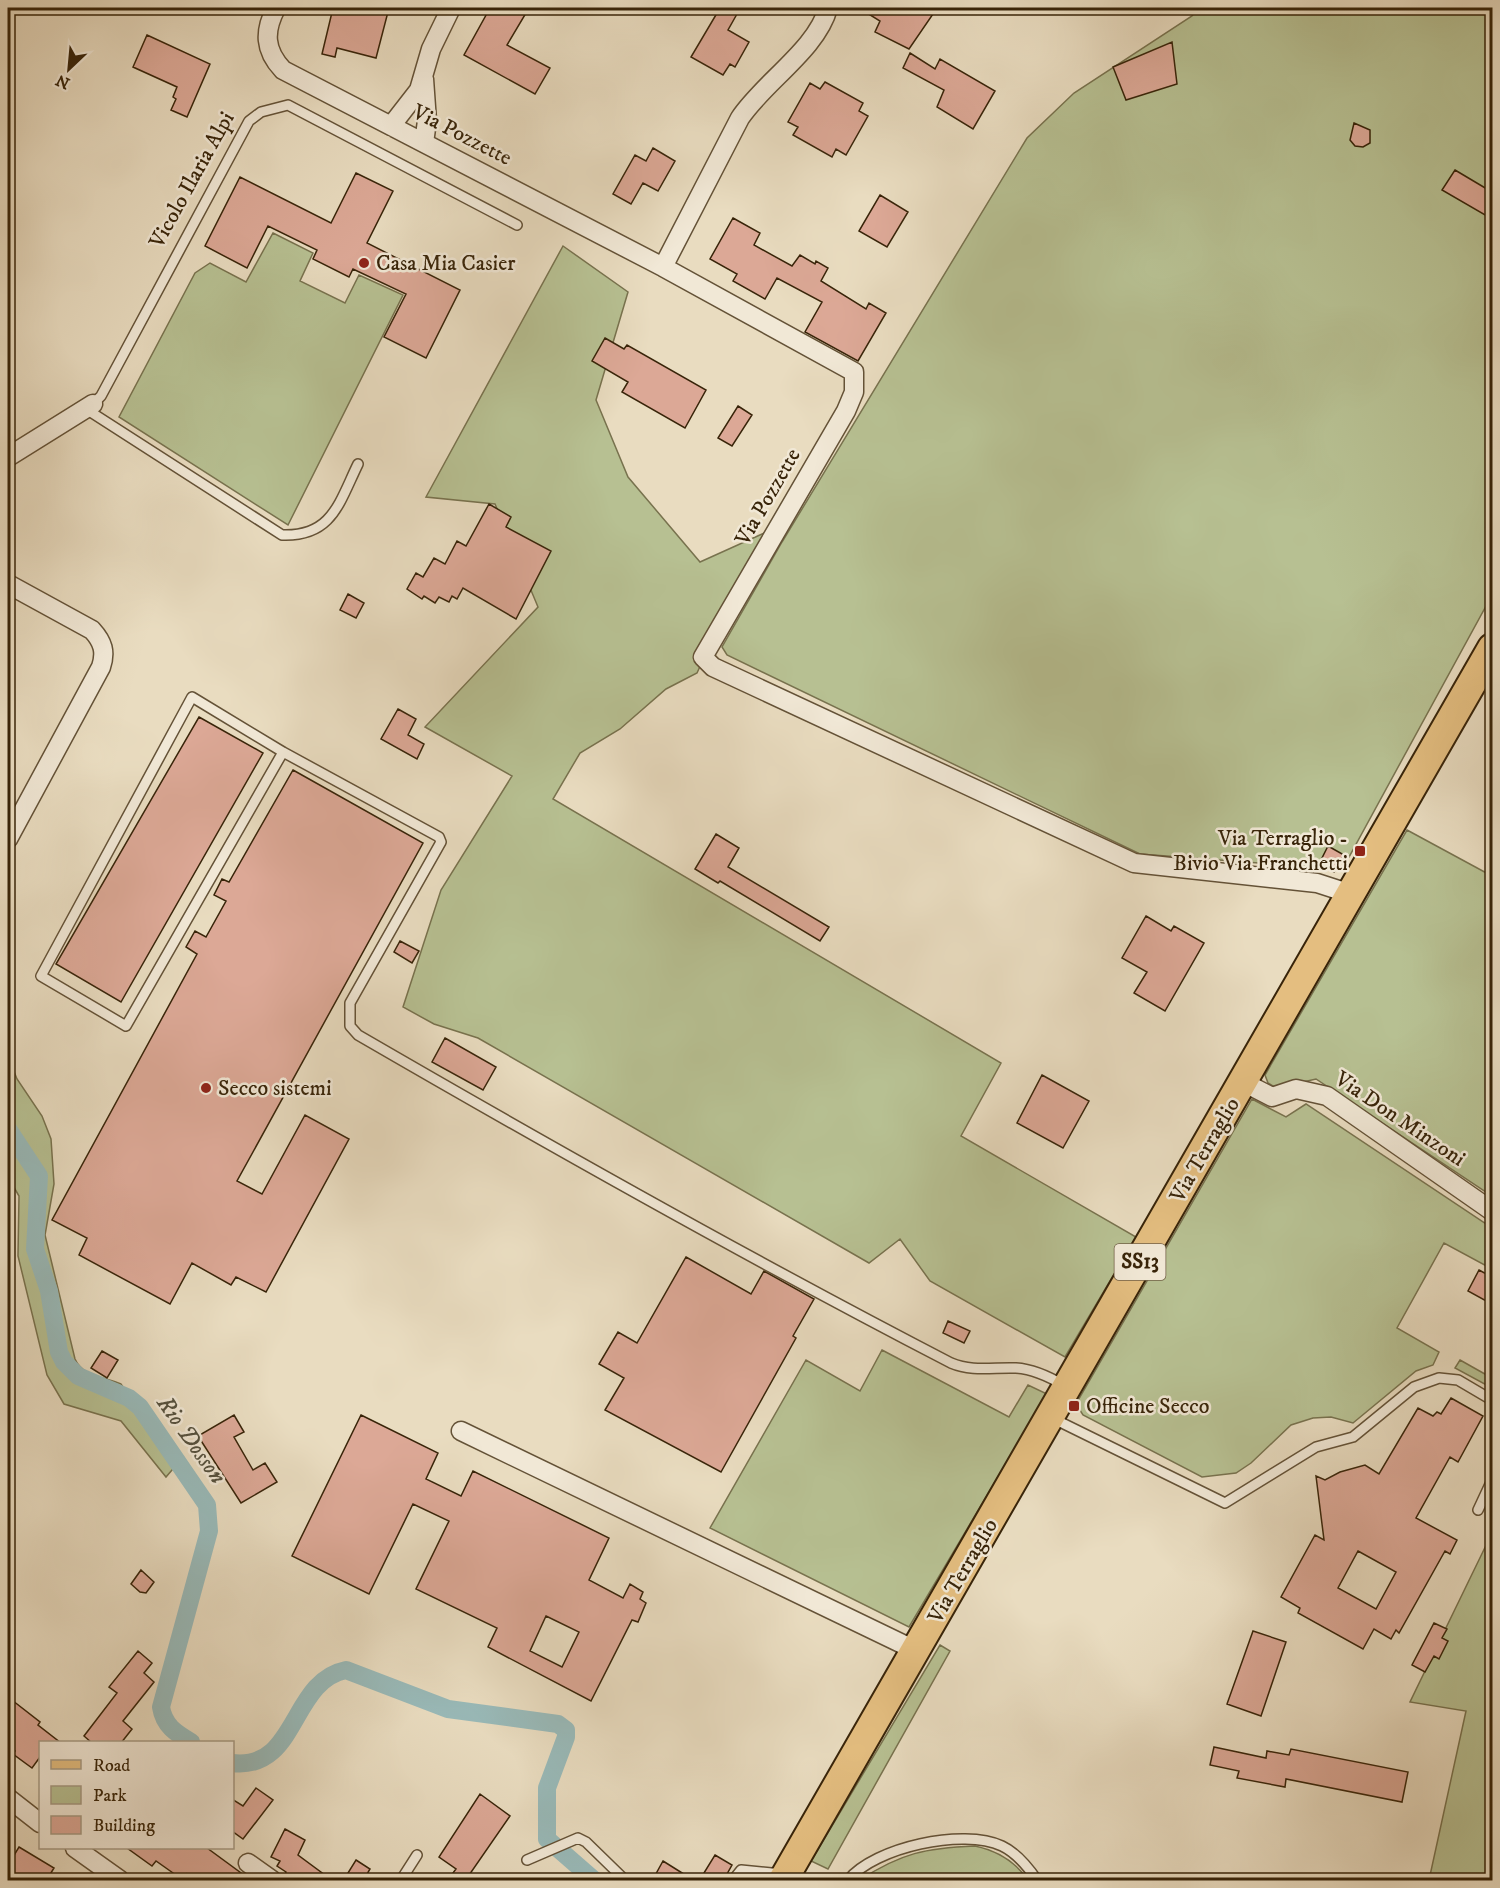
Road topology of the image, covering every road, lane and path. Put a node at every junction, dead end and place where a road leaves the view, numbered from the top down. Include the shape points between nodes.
1 (276, 8) edge
2 (451, 8) edge
3 (828, 8) edge
4 (424, 75) junction
5 (392, 126) junction
6 (424, 143) junction
7 (517, 225) dead end
8 (663, 267) junction
9 (90, 406) junction
10 (8, 457) edge
11 (358, 465) dead end
12 (8, 584) edge
13 (1492, 648) edge
14 (283, 752) junction
15 (8, 839) edge
16 (1351, 894) junction
17 (1243, 1082) junction
18 (1492, 1210) edge
19 (1069, 1388) junction
20 (1492, 1400) edge
21 (1052, 1418) junction
22 (461, 1431) dead end
23 (1492, 1480) edge
24 (1478, 1510) dead end
25 (917, 1651) junction
26 (8, 1798) edge
27 (39, 1822) edge
28 (76, 1849) edge
29 (417, 1855) dead end
30 (531, 1858) dead end
31 (248, 1863) dead end
32 (789, 1879) edge
33 (120, 1881) edge
34 (272, 1881) edge
35 (401, 1881) edge
36 (625, 1881) edge
37 (733, 1881) edge
38 (848, 1881) edge
39 (1037, 1881) edge

1 - 5 street, Via Pozzette via 267,41 269,53 283,70
2 - 4 street via 431,49
3 - 8 street via 814,37 752,99
4 - 5 street via 415,100
4 - 6 street
5 - 6 street, Via Pozzette
6 - 8 street, Via Pozzette
7 - 9 lane, Vicolo Ilaria Alpi via 288,105 261,112 249,121 101,396
8 - 16 street, Via Pozzette via 854,372 854,392 846,411 703,657 713,667 1134,862 1317,883
9 - 10 street, Vicolo Ilaria Alpi
9 - 11 lane via 282,535 309,534 326,522
12 - 15 street via 92,630 104,653 101,667
13 - 16 main road, Via Terraglio / SS13
14 - 14 lane via 126,1026 41,976 192,698
14 - 19 lane via 439,837 441,842 350,1003 350,1026 358,1035 571,1158 951,1363 970,1368 1019,1368
16 - 17 main road, Via Terraglio / SS13
17 - 18 street, Via Don Minzoni via 1272,1097 1296,1089 1327,1096
17 - 19 main road, Via Terraglio / SS13
19 - 21 main road, Via Terraglio / SS13
20 - 21 lane via 1458,1380 1439,1378 1414,1387 1353,1437 1316,1447 1225,1503
21 - 25 main road, Via Terraglio / SS13
22 - 25 street
23 - 24 lane
25 - 32 main road, Via Terraglio / SS13
26 - 27 street
28 - 33 street
29 - 35 lane
30 - 36 lane via 578,1838
31 - 34 street
32 - 37 lane via 741,1870
38 - 39 lane via 903,1848 975,1838 1004,1846

